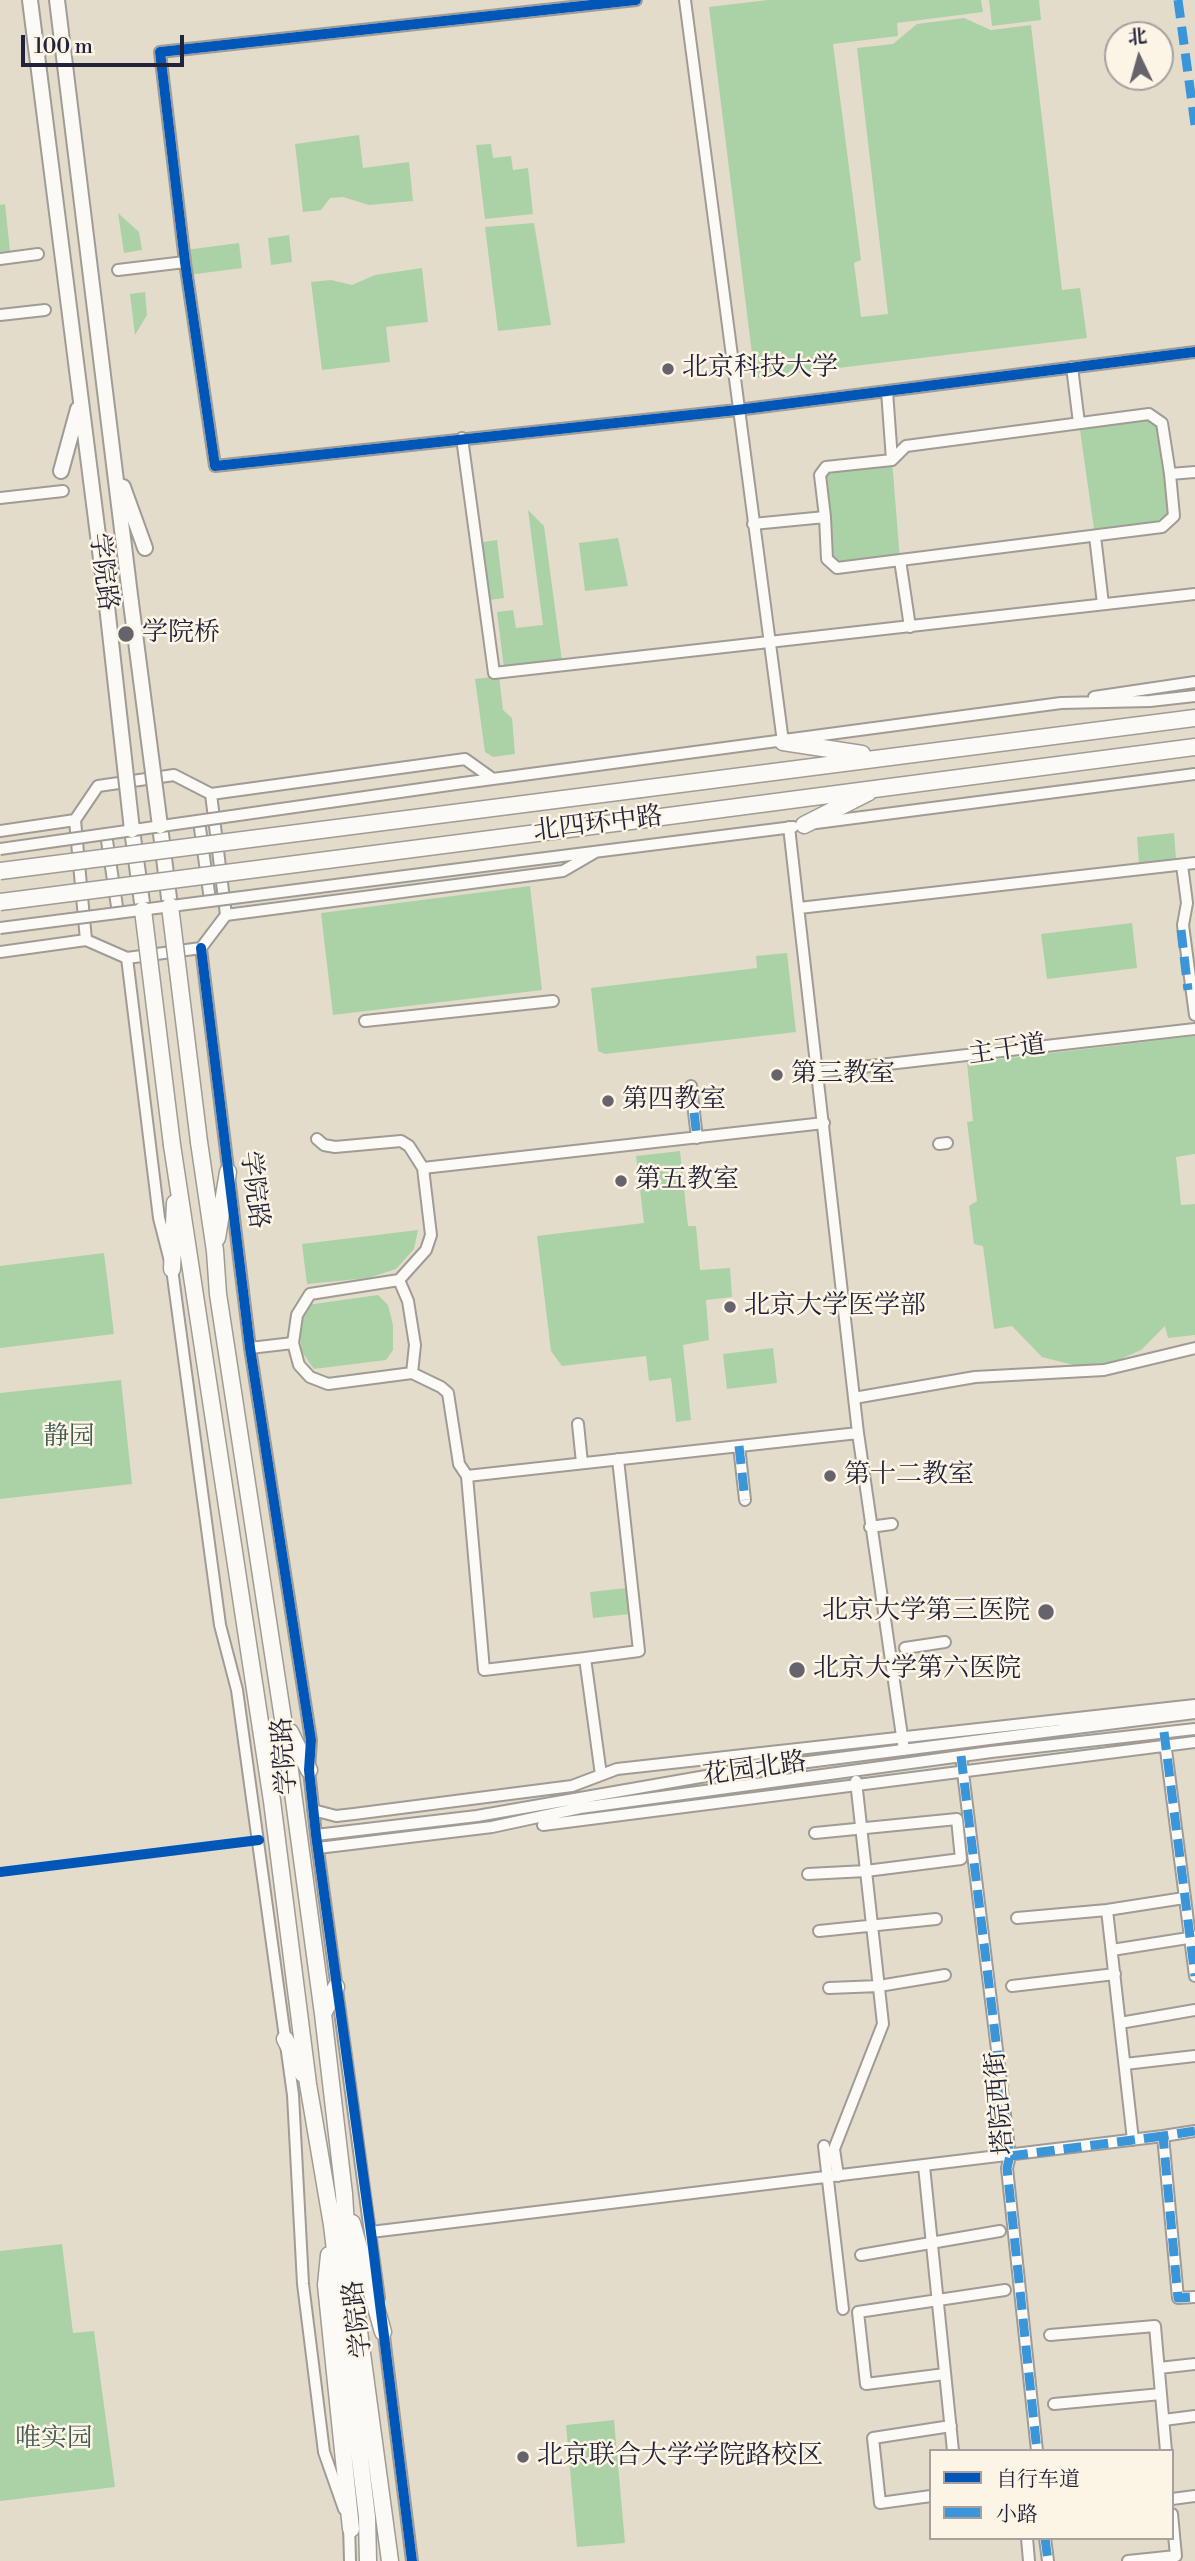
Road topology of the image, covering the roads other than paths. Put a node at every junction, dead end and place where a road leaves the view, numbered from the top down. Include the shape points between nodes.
1 (30, 0) edge
2 (57, 0) edge
3 (636, 0) edge
4 (685, 0) edge
5 (38, 254) dead end
6 (0, 259) edge
7 (185, 262) junction
8 (118, 270) dead end
9 (45, 310) dead end
10 (0, 315) edge
11 (1195, 352) edge
12 (1072, 367) junction
13 (887, 391) junction
14 (80, 401) junction
15 (737, 410) junction
16 (1079, 423) junction
17 (462, 438) junction
18 (892, 460) junction
19 (115, 462) junction
20 (61, 471) dead end
21 (1195, 472) edge
22 (1170, 474) junction
23 (63, 491) dead end
24 (0, 499) edge
25 (825, 517) junction
26 (753, 524) junction
27 (1095, 536) junction
28 (145, 548) dead end
29 (901, 560) junction
30 (1195, 593) edge
31 (1103, 604) junction
32 (910, 627) junction
33 (769, 644) junction
34 (1195, 682) edge
35 (1195, 696) edge
36 (1061, 703) junction
37 (1195, 718) edge
38 (783, 742) junction
39 (1195, 747) edge
40 (878, 757) junction
41 (1195, 774) edge
42 (493, 779) junction
43 (880, 786) junction
44 (211, 794) junction
45 (75, 820) junction
46 (199, 821) junction
47 (160, 826) junction
48 (797, 826) junction
49 (132, 830) junction
50 (0, 831) edge
51 (106, 834) junction
52 (0, 849) edge
53 (598, 850) junction
54 (1195, 863) edge
55 (1182, 865) junction
56 (0, 871) edge
57 (210, 901) junction
58 (0, 902) edge
59 (170, 906) junction
60 (799, 908) junction
61 (143, 910) junction
62 (118, 914) junction
63 (226, 915) junction
64 (0, 928) edge
65 (86, 940) junction
66 (201, 948) junction
67 (0, 952) edge
68 (127, 958) junction
69 (553, 1001) dead end
70 (1195, 1015) edge
71 (365, 1021) dead end
72 (1195, 1029) edge
73 (818, 1072) junction
74 (691, 1086) dead end
75 (824, 1123) junction
76 (697, 1138) junction
77 (317, 1139) dead end
78 (423, 1168) junction
79 (228, 1172) junction
80 (176, 1176) junction
81 (215, 1251) junction
82 (172, 1269) junction
83 (399, 1280) junction
84 (293, 1343) junction
85 (250, 1348) junction
86 (1195, 1348) edge
87 (412, 1373) junction
88 (855, 1398) junction
89 (578, 1424) dead end
90 (858, 1433) junction
91 (739, 1446) junction
92 (618, 1459) junction
93 (582, 1463) junction
94 (467, 1476) junction
95 (745, 1500) dead end
96 (892, 1524) dead end
97 (870, 1527) junction
98 (945, 1642) dead end
99 (905, 1648) dead end
100 (585, 1658) junction
101 (1195, 1705) edge
102 (1195, 1713) edge
103 (283, 1718) junction
104 (1195, 1729) edge
105 (1164, 1732) junction
106 (902, 1737) junction
107 (1195, 1742) edge
108 (1166, 1746) junction
109 (904, 1750) junction
110 (961, 1756) junction
111 (309, 1770) junction
112 (855, 1772) junction
113 (963, 1772) junction
114 (601, 1775) junction
115 (856, 1785) junction
116 (313, 1810) junction
117 (543, 1825) dead end
118 (861, 1828) junction
119 (815, 1833) dead end
120 (316, 1835) junction
121 (318, 1848) junction
122 (866, 1871) junction
123 (808, 1874) dead end
124 (1184, 1898) junction
125 (1107, 1910) junction
126 (1017, 1918) dead end
127 (936, 1919) dead end
128 (873, 1928) junction
129 (819, 1931) dead end
130 (1193, 1937) edge
131 (1112, 1950) junction
132 (1115, 1974) junction
133 (945, 1975) dead end
134 (1195, 1976) edge
135 (879, 1986) junction
136 (1012, 1986) dead end
137 (335, 1987) junction
138 (829, 1988) dead end
139 (1195, 2010) edge
140 (323, 2014) junction
141 (1120, 2023) junction
142 (285, 2039) junction
143 (1195, 2056) edge
144 (1125, 2064) junction
145 (308, 2084) junction
146 (1195, 2131) edge
147 (1163, 2136) junction
148 (1133, 2140) junction
149 (824, 2146) dead end
150 (1010, 2156) junction
151 (924, 2166) junction
152 (833, 2177) junction
153 (344, 2194) junction
154 (332, 2225) junction
155 (1000, 2231) dead end
156 (372, 2232) junction
157 (932, 2245) junction
158 (861, 2255) dead end
159 (1005, 2290) dead end
160 (1195, 2297) edge
161 (938, 2301) junction
162 (844, 2309) dead end
163 (383, 2332) junction
164 (1050, 2335) dead end
165 (1195, 2364) edge
166 (1159, 2368) junction
167 (945, 2374) junction
168 (1161, 2394) junction
169 (1054, 2404) dead end
170 (1195, 2416) edge
171 (1164, 2420) junction
172 (951, 2426) junction
173 (953, 2449) edge
174 (1037, 2449) edge
175 (1166, 2449) edge
176 (929, 2496) edge
177 (1195, 2496) edge
178 (1174, 2499) edge
179 (351, 2529) junction
180 (1174, 2535) edge
181 (1027, 2540) edge
182 (1045, 2540) edge
183 (350, 2561) edge
184 (368, 2561) edge
185 (390, 2561) edge
186 (412, 2561) edge
187 (1029, 2561) edge
188 (1048, 2561) edge
189 (1128, 2561) edge

1 - 14 main road, 学院路
2 - 19 main road, 学院路
3 - 7 street via 160,52
4 - 15 street
5 - 6 street
7 - 8 street
7 - 17 street via 215,466
9 - 10 street
11 - 12 street
12 - 13 street
12 - 16 street
13 - 15 street
13 - 18 street
14 - 20 main road
14 - 49 main road, 学院路, bridge
15 - 17 street
15 - 26 street
16 - 18 street via 906,446
16 - 22 street via 1149,414 1162,423
17 - 33 street via 494,673
18 - 25 street via 826,467 820,475
19 - 28 main road
19 - 47 main road, 学院路, bridge
21 - 22 street
22 - 27 street via 1174,516 1162,527
23 - 24 street
25 - 26 street
25 - 29 street via 828,559 837,568
26 - 33 street
27 - 29 street
27 - 31 street
29 - 32 street
30 - 31 street
31 - 32 street
32 - 33 street
33 - 38 street
34 - 36 street
35 - 36 street
36 - 38 street
37 - 40 highway, 北四环中路
38 - 40 highway
38 - 42 street
39 - 43 highway, 北四环中路
40 - 56 highway, 北四环中路, bridge
41 - 48 street, 北四环中路
42 - 44 street via 464,759
42 - 46 street, bridge
43 - 48 highway
43 - 58 highway, 北四环中路, bridge
44 - 45 street via 174,775 98,786
44 - 63 street
45 - 50 street
45 - 65 street
46 - 47 street, bridge
46 - 57 street, bridge
47 - 49 street, bridge
47 - 59 main road, 学院路, bridge
48 - 53 street, 北四环中路
48 - 60 street
49 - 51 street, bridge
49 - 61 main road, 学院路, bridge
51 - 52 street, bridge
51 - 62 street, bridge
53 - 57 street, 北四环中路, bridge
53 - 63 street via 563,871
54 - 55 street
55 - 60 street
55 - 70 street via 1187,903 1183,925
57 - 59 street, 北四环中路, bridge
59 - 61 street, 北四环中路, bridge
59 - 81 highway, 学院路, bridge
60 - 73 street
61 - 62 street, 北四环中路, bridge
61 - 80 highway, 学院路, bridge
62 - 64 street, 北四环中路, bridge
63 - 66 street
65 - 67 street
65 - 68 street
66 - 68 street
66 - 79 street, 学院路
68 - 82 street, 学院路 via 159,1217
69 - 71 street
72 - 73 street, 主干道
73 - 75 street
74 - 76 street
75 - 76 street
75 - 88 street
76 - 78 street
77 - 78 street via 335,1147 401,1141
78 - 83 street via 431,1236 426,1250
79 - 81 highway
79 - 85 street, 学院路
80 - 82 highway
80 - 145 highway, 学院路 via 270,1788
81 - 103 highway, 学院路
82 - 142 street, 学院路 via 220,1625 237,1690
83 - 84 street via 310,1294 296,1315
83 - 87 street via 408,1301 415,1345
84 - 85 street
84 - 87 street via 299,1364 310,1377 328,1384
85 - 111 street, 学院路 via 311,1740
86 - 88 street via 1104,1370 975,1377
87 - 94 street via 448,1393 458,1464
88 - 90 street
89 - 93 street
90 - 91 street
90 - 97 street
91 - 92 street
91 - 95 street
92 - 93 street
92 - 100 street via 639,1651
93 - 94 street
94 - 100 street via 484,1670
96 - 97 street
97 - 106 street
98 - 99 street
100 - 114 street
101 - 106 street
102 - 109 street, 花园北路
103 - 111 highway
103 - 140 highway, 学院路
104 - 105 street, 花园北路
105 - 108 street
105 - 110 street, 花园北路
106 - 109 street
106 - 114 street via 617,1769
107 - 108 street
108 - 113 street
108 - 124 street
109 - 120 street, 花园北路 via 716,1774 477,1816
110 - 112 street, 花园北路
110 - 113 street, 塔院西街
111 - 116 street, 学院路
112 - 115 street
112 - 121 street, 花园北路 via 580,1808 492,1827
113 - 115 street
113 - 150 street, 塔院西街
114 - 116 street via 572,1786 354,1814 336,1816
115 - 117 street
115 - 118 street
116 - 120 street, 学院路
118 - 119 street
118 - 122 street
118 - 122 street via 957,1819 961,1859
120 - 121 street, 学院路
121 - 137 street, 学院路
122 - 123 street
122 - 128 street
124 - 125 street
124 - 130 street
125 - 126 street
125 - 131 street
127 - 128 street
128 - 129 street
128 - 135 street
130 - 131 street
130 - 134 street
131 - 132 street
132 - 136 street
132 - 141 street
133 - 135 street
135 - 138 street
135 - 152 street via 883,2024 834,2149
137 - 140 highway
137 - 156 street, 学院路
139 - 141 street
140 - 153 highway, 学院路
141 - 144 street
142 - 145 highway
142 - 179 street, 学院路 via 298,2152 303,2284 324,2452
143 - 144 street
144 - 148 street
145 - 154 highway, 学院路
146 - 147 street
147 - 148 street
147 - 160 street via 1178,2298
148 - 150 street
149 - 152 street
150 - 151 street
150 - 174 street, 塔院西街 via 1007,2168
151 - 152 street
151 - 157 street
152 - 156 street
152 - 162 street
153 - 163 highway
153 - 185 highway, 学院路
154 - 179 highway via 326,2285
154 - 184 highway, 学院路 via 367,2517
155 - 157 street
156 - 163 street, 学院路
157 - 158 street
157 - 161 street
159 - 161 street
161 - 167 street
161 - 167 street via 858,2312 866,2384
163 - 186 street, 学院路
164 - 166 street via 1155,2326
165 - 166 street
166 - 168 street
167 - 172 street
168 - 169 street
168 - 171 street
170 - 171 street
171 - 175 street
172 - 173 street
172 - 176 street via 873,2438 880,2503
177 - 178 street
179 - 183 street, 学院路
180 - 189 street via 1176,2556
181 - 187 street
182 - 188 street

